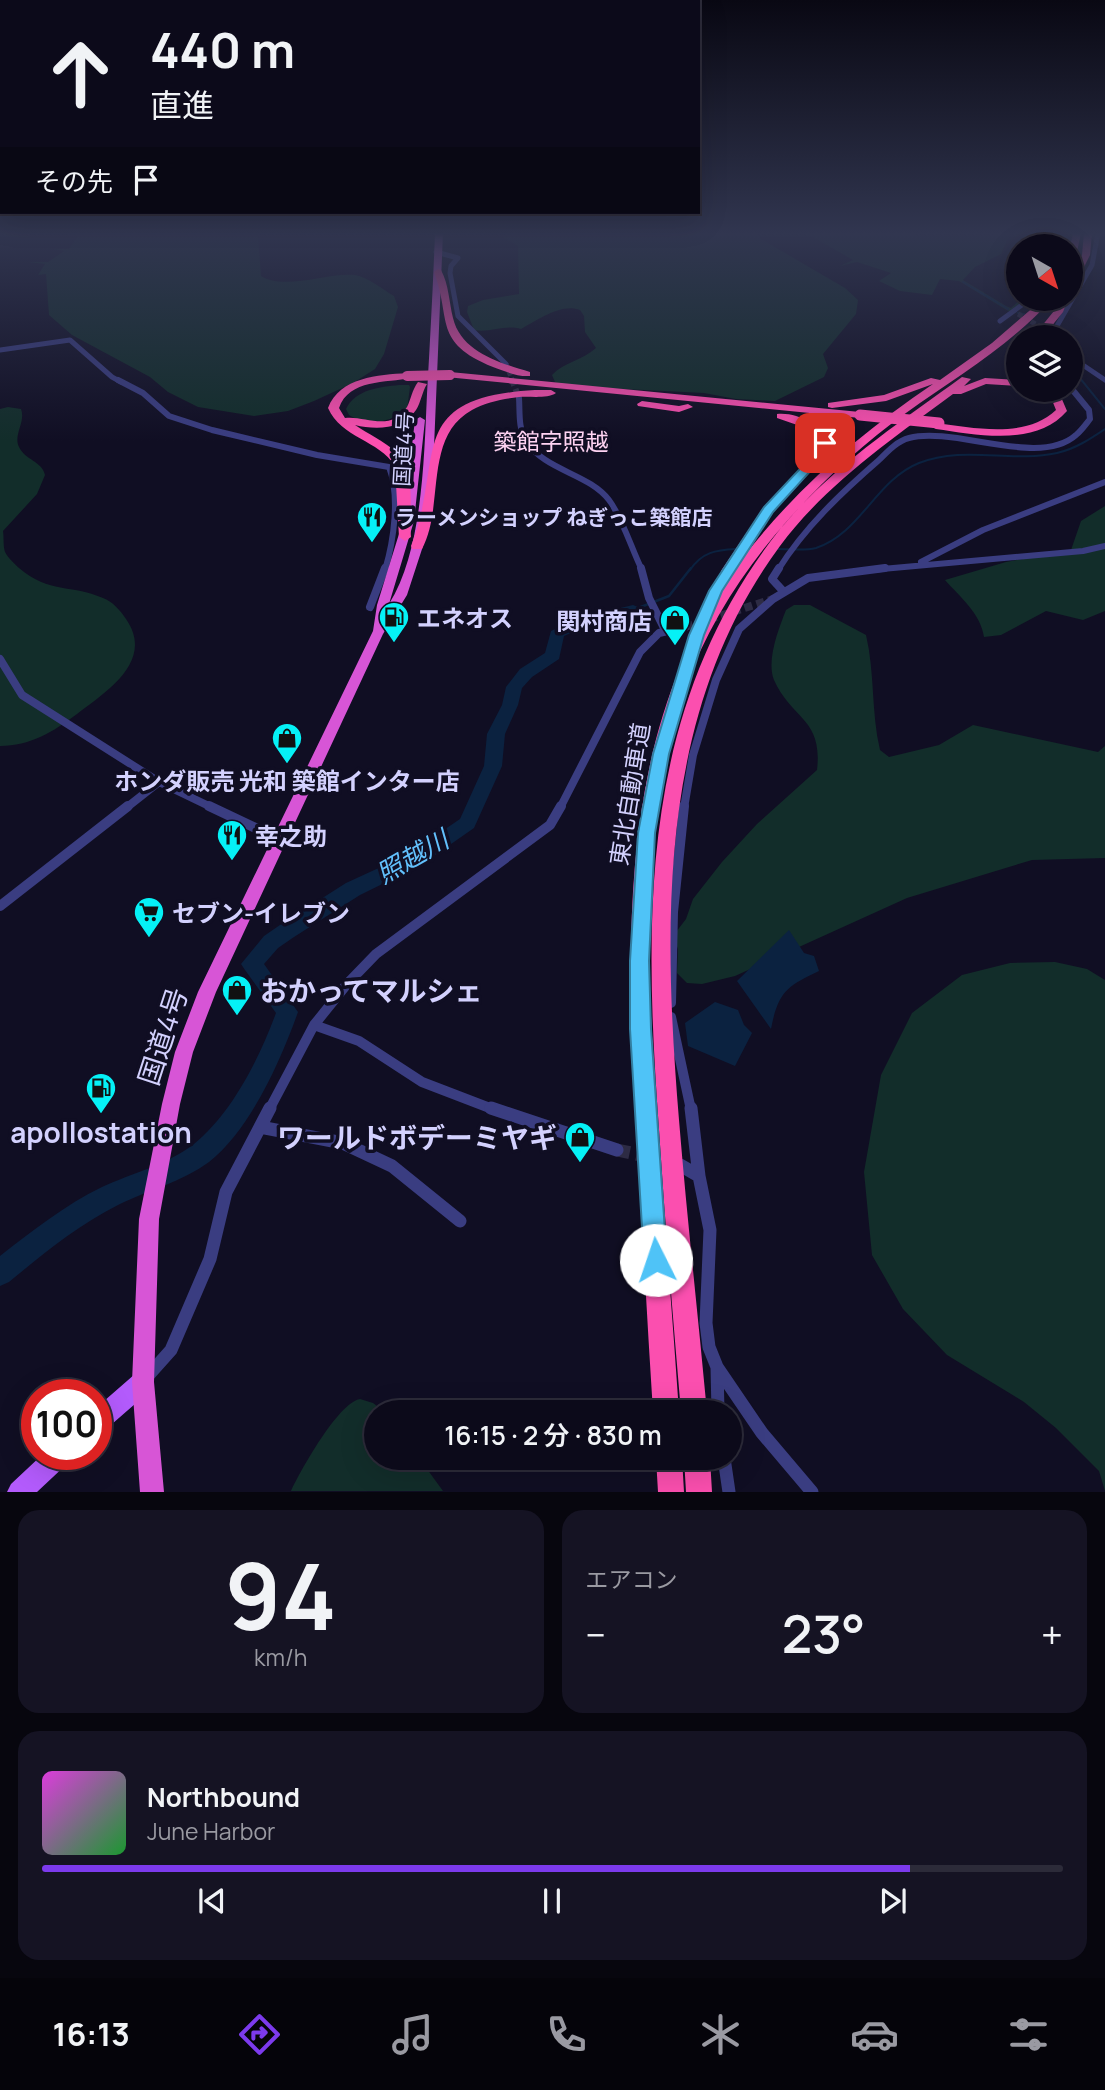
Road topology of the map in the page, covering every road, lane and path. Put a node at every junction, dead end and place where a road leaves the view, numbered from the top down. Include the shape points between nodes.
1 (427, 303) edge
2 (436, 303) edge
3 (445, 303) edge
4 (456, 303) edge
5 (1069, 303) edge
6 (1018, 312) edge
7 (1032, 312) edge
8 (1049, 312) edge
9 (1000, 321) dead end
10 (1035, 325) edge
11 (1055, 325) edge
12 (1006, 349) edge
13 (0, 350) edge
14 (986, 351) junction
15 (506, 364) tunnel mouth
16 (1083, 366) edge
17 (408, 377) junction
18 (1105, 380) edge
19 (1006, 382) edge
20 (422, 384) junction
21 (610, 394) junction
22 (519, 398) tunnel mouth
23 (685, 402) junction
24 (934, 402) junction
25 (1051, 402) edge
26 (1058, 402) edge
27 (1082, 402) edge
28 (701, 405) junction
29 (733, 405) junction
30 (937, 425) junction
31 (1105, 482) edge
32 (405, 537) junction
33 (752, 544) junction
34 (417, 546) junction
35 (1105, 546) edge
36 (916, 565) junction
37 (744, 566) junction
38 (389, 571) junction
39 (409, 571) junction
40 (783, 592) junction
41 (370, 607) dead end
42 (685, 627) tunnel mouth
43 (665, 630) junction
44 (377, 634) junction
45 (0, 659) edge
46 (159, 782) junction
47 (279, 839) junction
48 (0, 906) edge
49 (314, 1026) junction
50 (260, 1127) junction
51 (617, 1150) tunnel mouth
52 (680, 1165) dead end
53 (699, 1176) junction
54 (460, 1221) dead end
55 (717, 1367) junction
56 (143, 1382) junction
57 (665, 1400) edge
58 (693, 1400) edge
59 (718, 1400) edge
60 (112, 1409) edge
61 (43, 1470) edge
62 (670, 1470) edge
63 (698, 1470) edge
64 (726, 1470) edge
65 (19, 1492) edge
66 (152, 1492) edge
67 (671, 1492) edge
68 (699, 1492) edge
69 (729, 1492) edge
70 (813, 1492) edge

1 - 20 highway, 国道4号
2 - 34 highway, 国道4号 via 428,471
3 - 21 highway via 450,326 469,349 521,373
4 - 15 street via 458,316
5 - 11 street
6 - 9 street
7 - 14 highway, 東北自動車道
8 - 10 highway, 東北自動車道
12 - 24 highway, 東北自動車道
13 - 38 street via 70,340 112,377 143,393 169,416 317,455 389,467 393,475
14 - 29 highway via 925,384 886,398 843,405
14 - 33 highway, 東北自動車道 via 850,452
16 - 18 street
17 - 20 highway via 354,391 342,402 342,414 361,424 388,423 406,415
17 - 21 highway, bridge via 450,377
17 - 32 highway via 351,387 334,405 338,420 384,446 401,467
19 - 24 highway via 985,381
20 - 32 highway, 国道4号 via 416,472
21 - 23 highway via 629,403 669,408
21 - 28 highway
21 - 34 highway via 504,396 452,418 437,445 427,523
22 - 43 street via 526,441 546,460 591,484 610,501
23 - 28 highway
23 - 29 highway
24 - 37 highway, 東北自動車道 via 833,480 775,544
25 - 30 highway via 1054,410 1038,423 999,428
26 - 30 highway via 1062,411 1056,419 1039,427 1009,432
27 - 40 street via 1090,413 1088,423 1058,444 1038,448 925,436 904,439 855,479 795,544 772,579
28 - 29 highway
29 - 30 highway, bridge
29 - 33 highway via 797,420 820,432 825,443 820,455 768,510
31 - 36 street via 983,530
32 - 38 highway, 国道4号
33 - 37 highway, 東北自動車道
34 - 39 highway, 国道4号
35 - 36 street
36 - 40 street via 808,578
37 - 57 highway, 東北自動車道 via 700,635 671,713 653,795 641,898 640,1029
37 - 58 highway, 東北自動車道 via 688,718 671,800 659,902 661,1034
38 - 39 street
38 - 41 street
38 - 44 highway, 国道4号
39 - 44 highway, 国道4号 via 401,595
40 - 53 street via 739,629 727,655 693,755 683,814 673,912 671,1018 695,1128
42 - 43 street
43 - 49 street via 640,652 550,825 376,954
44 - 47 highway, 国道4号
45 - 46 street via 22,695
46 - 47 street
46 - 48 street
47 - 56 highway, 国道4号 via 184,1052 150,1210
49 - 50 street
49 - 51 street via 359,1041 422,1082
50 - 54 street via 343,1143 380,1160
50 - 56 street via 226,1192 209,1259 172,1350
52 - 53 street
53 - 55 street via 710,1230 706,1323
55 - 59 street
55 - 70 street via 762,1433
56 - 60 main road
56 - 66 highway, 国道4号
61 - 65 main road
62 - 67 highway
63 - 68 highway
64 - 69 street

